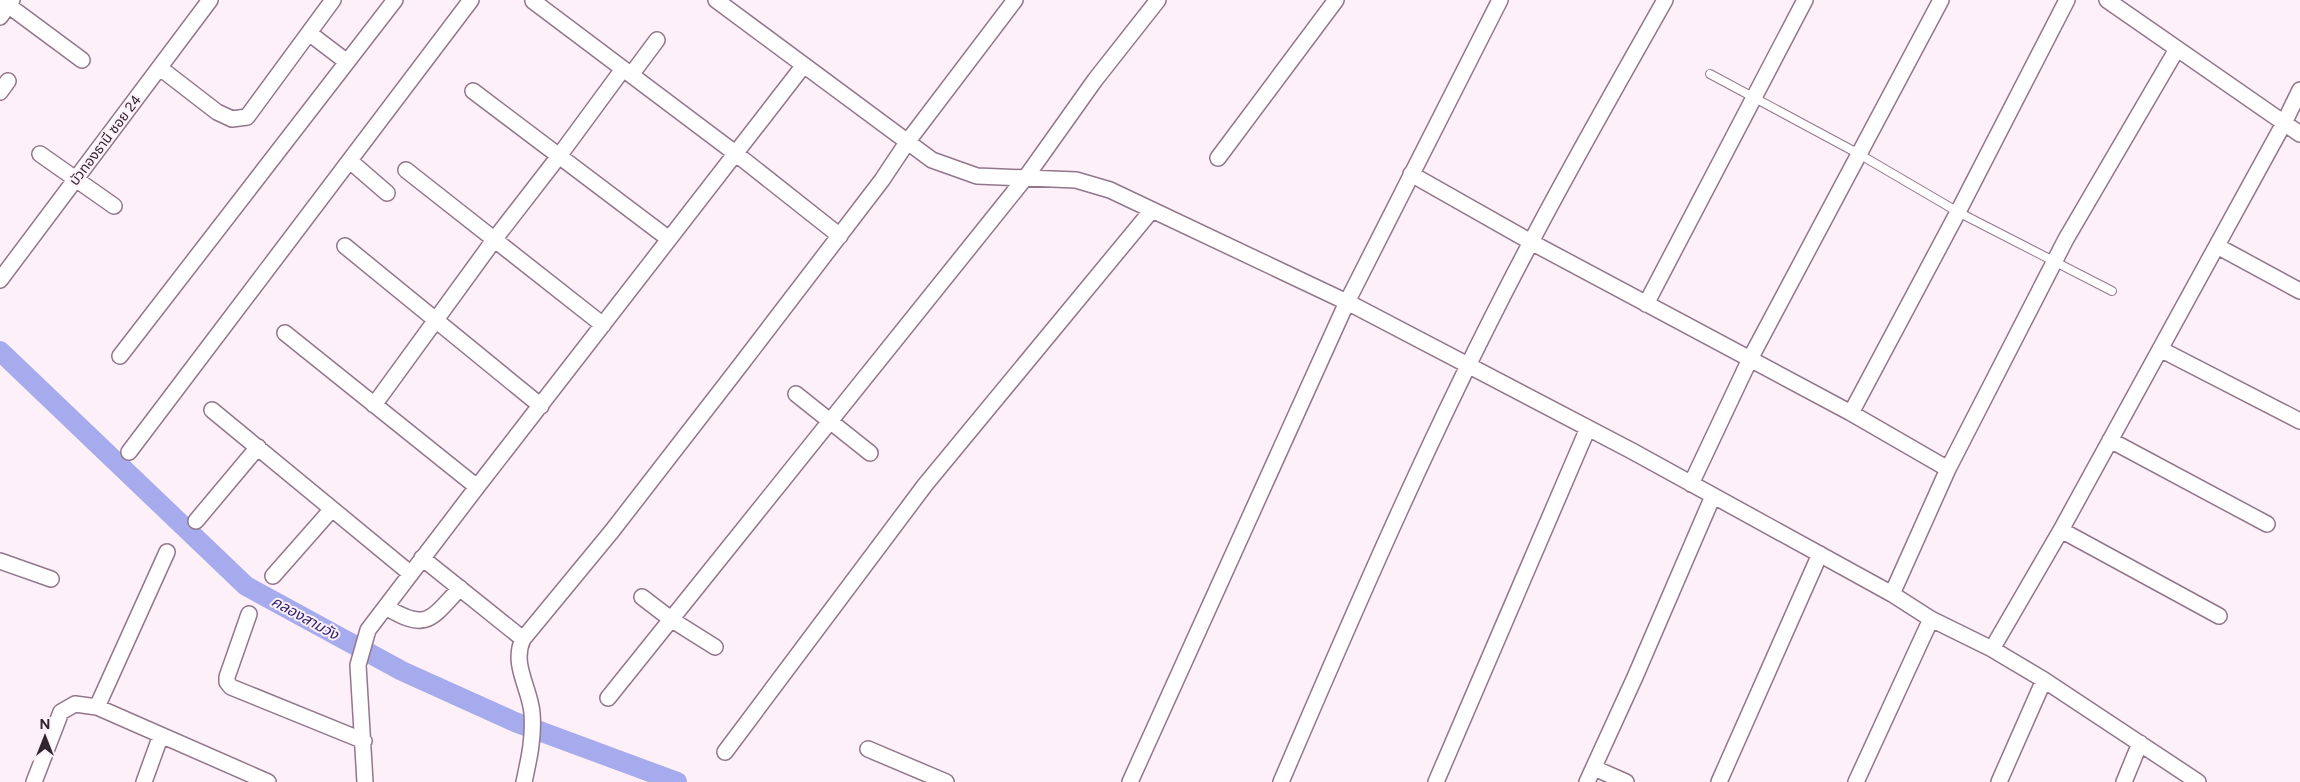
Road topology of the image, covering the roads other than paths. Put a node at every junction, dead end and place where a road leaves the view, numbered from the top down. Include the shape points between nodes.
1 (210, 0) edge
2 (333, 0) edge
3 (395, 0) edge
4 (471, 0) edge
5 (716, 0) edge
6 (1015, 0) edge
7 (1158, 0) edge
8 (1336, 0) edge
9 (1500, 0) edge
10 (1665, 0) edge
11 (1805, 0) edge
12 (1941, 0) edge
13 (2067, 0) edge
14 (2107, 0) edge
15 (533, 1) edge
16 (5, 6) edge
17 (310, 33) junction
18 (657, 40) dead end
19 (2177, 49) junction
20 (82, 60) dead end
21 (348, 62) junction
22 (804, 65) junction
23 (160, 68) junction
24 (627, 72) junction
25 (1710, 74) dead end
26 (2300, 90) edge
27 (473, 91) dead end
28 (1753, 98) junction
29 (2284, 123) junction
30 (2300, 134) edge
31 (908, 141) junction
32 (40, 154) dead end
33 (735, 154) junction
34 (1858, 154) junction
35 (559, 156) junction
36 (1218, 158) dead end
37 (350, 162) junction
38 (406, 170) dead end
39 (1411, 174) junction
40 (1026, 177) junction
41 (76, 180) junction
42 (387, 193) dead end
43 (114, 206) dead end
44 (1152, 210) junction
45 (1958, 212) junction
46 (840, 236) junction
47 (669, 239) junction
48 (494, 240) junction
49 (1531, 242) junction
50 (345, 246) dead end
51 (2217, 246) junction
52 (2055, 261) junction
53 (0, 280) edge
54 (2112, 291) dead end
55 (2300, 292) edge
56 (1347, 302) junction
57 (1646, 304) junction
58 (436, 320) junction
59 (603, 325) junction
60 (285, 333) dead end
61 (2160, 349) junction
62 (120, 356) dead end
63 (1750, 359) junction
64 (1470, 366) junction
65 (796, 394) dead end
66 (374, 405) junction
67 (540, 406) junction
68 (212, 410) dead end
69 (1851, 413) junction
70 (2300, 421) edge
71 (831, 422) junction
72 (1588, 428) junction
73 (2110, 440) junction
74 (258, 448) junction
75 (129, 452) dead end
76 (870, 453) dead end
77 (1948, 469) junction
78 (1691, 484) junction
79 (477, 487) junction
80 (1713, 496) junction
81 (332, 509) junction
82 (196, 520) dead end
83 (2267, 524) dead end
84 (2061, 530) junction
85 (166, 552) dead end
86 (1820, 554) junction
87 (422, 558) junction
88 (0, 561) edge
89 (411, 574) junction
90 (273, 576) dead end
91 (51, 578) dead end
92 (460, 588) junction
93 (1892, 594) junction
94 (642, 597) dead end
95 (386, 607) junction
96 (249, 614) dead end
97 (2219, 616) dead end
98 (1931, 619) junction
99 (672, 620) junction
100 (523, 639) junction
101 (715, 647) dead end
102 (1992, 649) junction
103 (2044, 680) junction
104 (608, 698) dead end
105 (97, 707) junction
106 (161, 735) junction
107 (364, 742) junction
108 (2140, 743) junction
109 (868, 750) dead end
110 (725, 752) dead end
111 (1594, 768) junction
112 (264, 781) edge
113 (34, 782) edge
114 (144, 782) edge
115 (365, 782) edge
116 (524, 782) edge
117 (946, 782) edge
118 (1130, 782) edge
119 (1281, 782) edge
120 (1436, 782) edge
121 (1587, 782) edge
122 (1626, 782) edge
123 (1719, 782) edge
124 (1856, 782) edge
125 (1999, 782) edge
126 (2124, 782) edge
127 (2198, 782) edge

1 - 23 street, บัวทองธานี ซอย 24
2 - 17 street
3 - 21 street
4 - 37 street
5 - 22 street
6 - 31 street
7 - 40 street via 1095,80
8 - 36 street
9 - 39 street
10 - 49 street
11 - 28 street
12 - 34 street
13 - 45 street
14 - 19 street
15 - 24 street
16 - 20 street
17 - 21 street
17 - 23 street via 247,118 232,119 217,112
18 - 24 street
19 - 29 street
19 - 52 street
21 - 62 street
22 - 31 street
22 - 33 street
23 - 41 street, บัวทองธานี ซอย 24
24 - 33 street
24 - 35 street
25 - 28 lane
26 - 29 street
27 - 35 street
28 - 34 lane
28 - 57 street
29 - 30 street
29 - 51 street
31 - 40 street via 932,160 977,176
31 - 46 street
32 - 41 street
33 - 46 street
33 - 47 street
34 - 45 lane
34 - 63 street
35 - 47 street
35 - 48 street
37 - 42 street
37 - 75 street
38 - 48 street
39 - 49 street
39 - 56 street
40 - 44 street via 1076,180 1110,190
40 - 71 street
41 - 43 street
41 - 53 street, บัวทองธานี ซอย 24
44 - 56 street
44 - 110 street via 925,485
45 - 52 lane
45 - 69 street
46 - 100 street via 612,531
47 - 59 street
48 - 58 street
48 - 59 street
49 - 57 street
49 - 64 street
50 - 58 street
51 - 55 street
51 - 61 street
52 - 54 lane
52 - 77 street
56 - 64 street
56 - 118 street
57 - 63 street
58 - 66 street
58 - 67 street
59 - 67 street
60 - 66 street
61 - 70 street
61 - 73 street
63 - 69 street
63 - 78 street
64 - 72 street
64 - 119 street via 1364,588
65 - 71 street
66 - 79 street
67 - 79 street
68 - 74 street
69 - 77 street
71 - 76 street
71 - 99 street
72 - 78 street
72 - 120 street
73 - 83 street
73 - 84 street
74 - 81 street
74 - 82 street
77 - 93 street
78 - 80 street
79 - 87 street
80 - 86 street
80 - 111 street
81 - 89 street
81 - 90 street
84 - 97 street
84 - 102 street
85 - 105 street
86 - 93 street
86 - 123 street
87 - 89 street
87 - 92 street
88 - 91 street
89 - 95 street
92 - 95 street via 432,618 417,621 404,618
92 - 100 street
93 - 98 street
94 - 99 street
95 - 107 street via 368,630 358,665
96 - 107 street via 227,677 231,687
98 - 102 street
98 - 124 street
99 - 101 street
99 - 104 street
100 - 116 street via 518,650 532,712 531,750
102 - 103 street
103 - 108 street
103 - 125 street
105 - 106 street
105 - 113 street via 75,704 61,712
106 - 112 street
106 - 114 street
107 - 115 street
108 - 126 street
108 - 127 street
109 - 117 street
111 - 121 street
111 - 122 street

